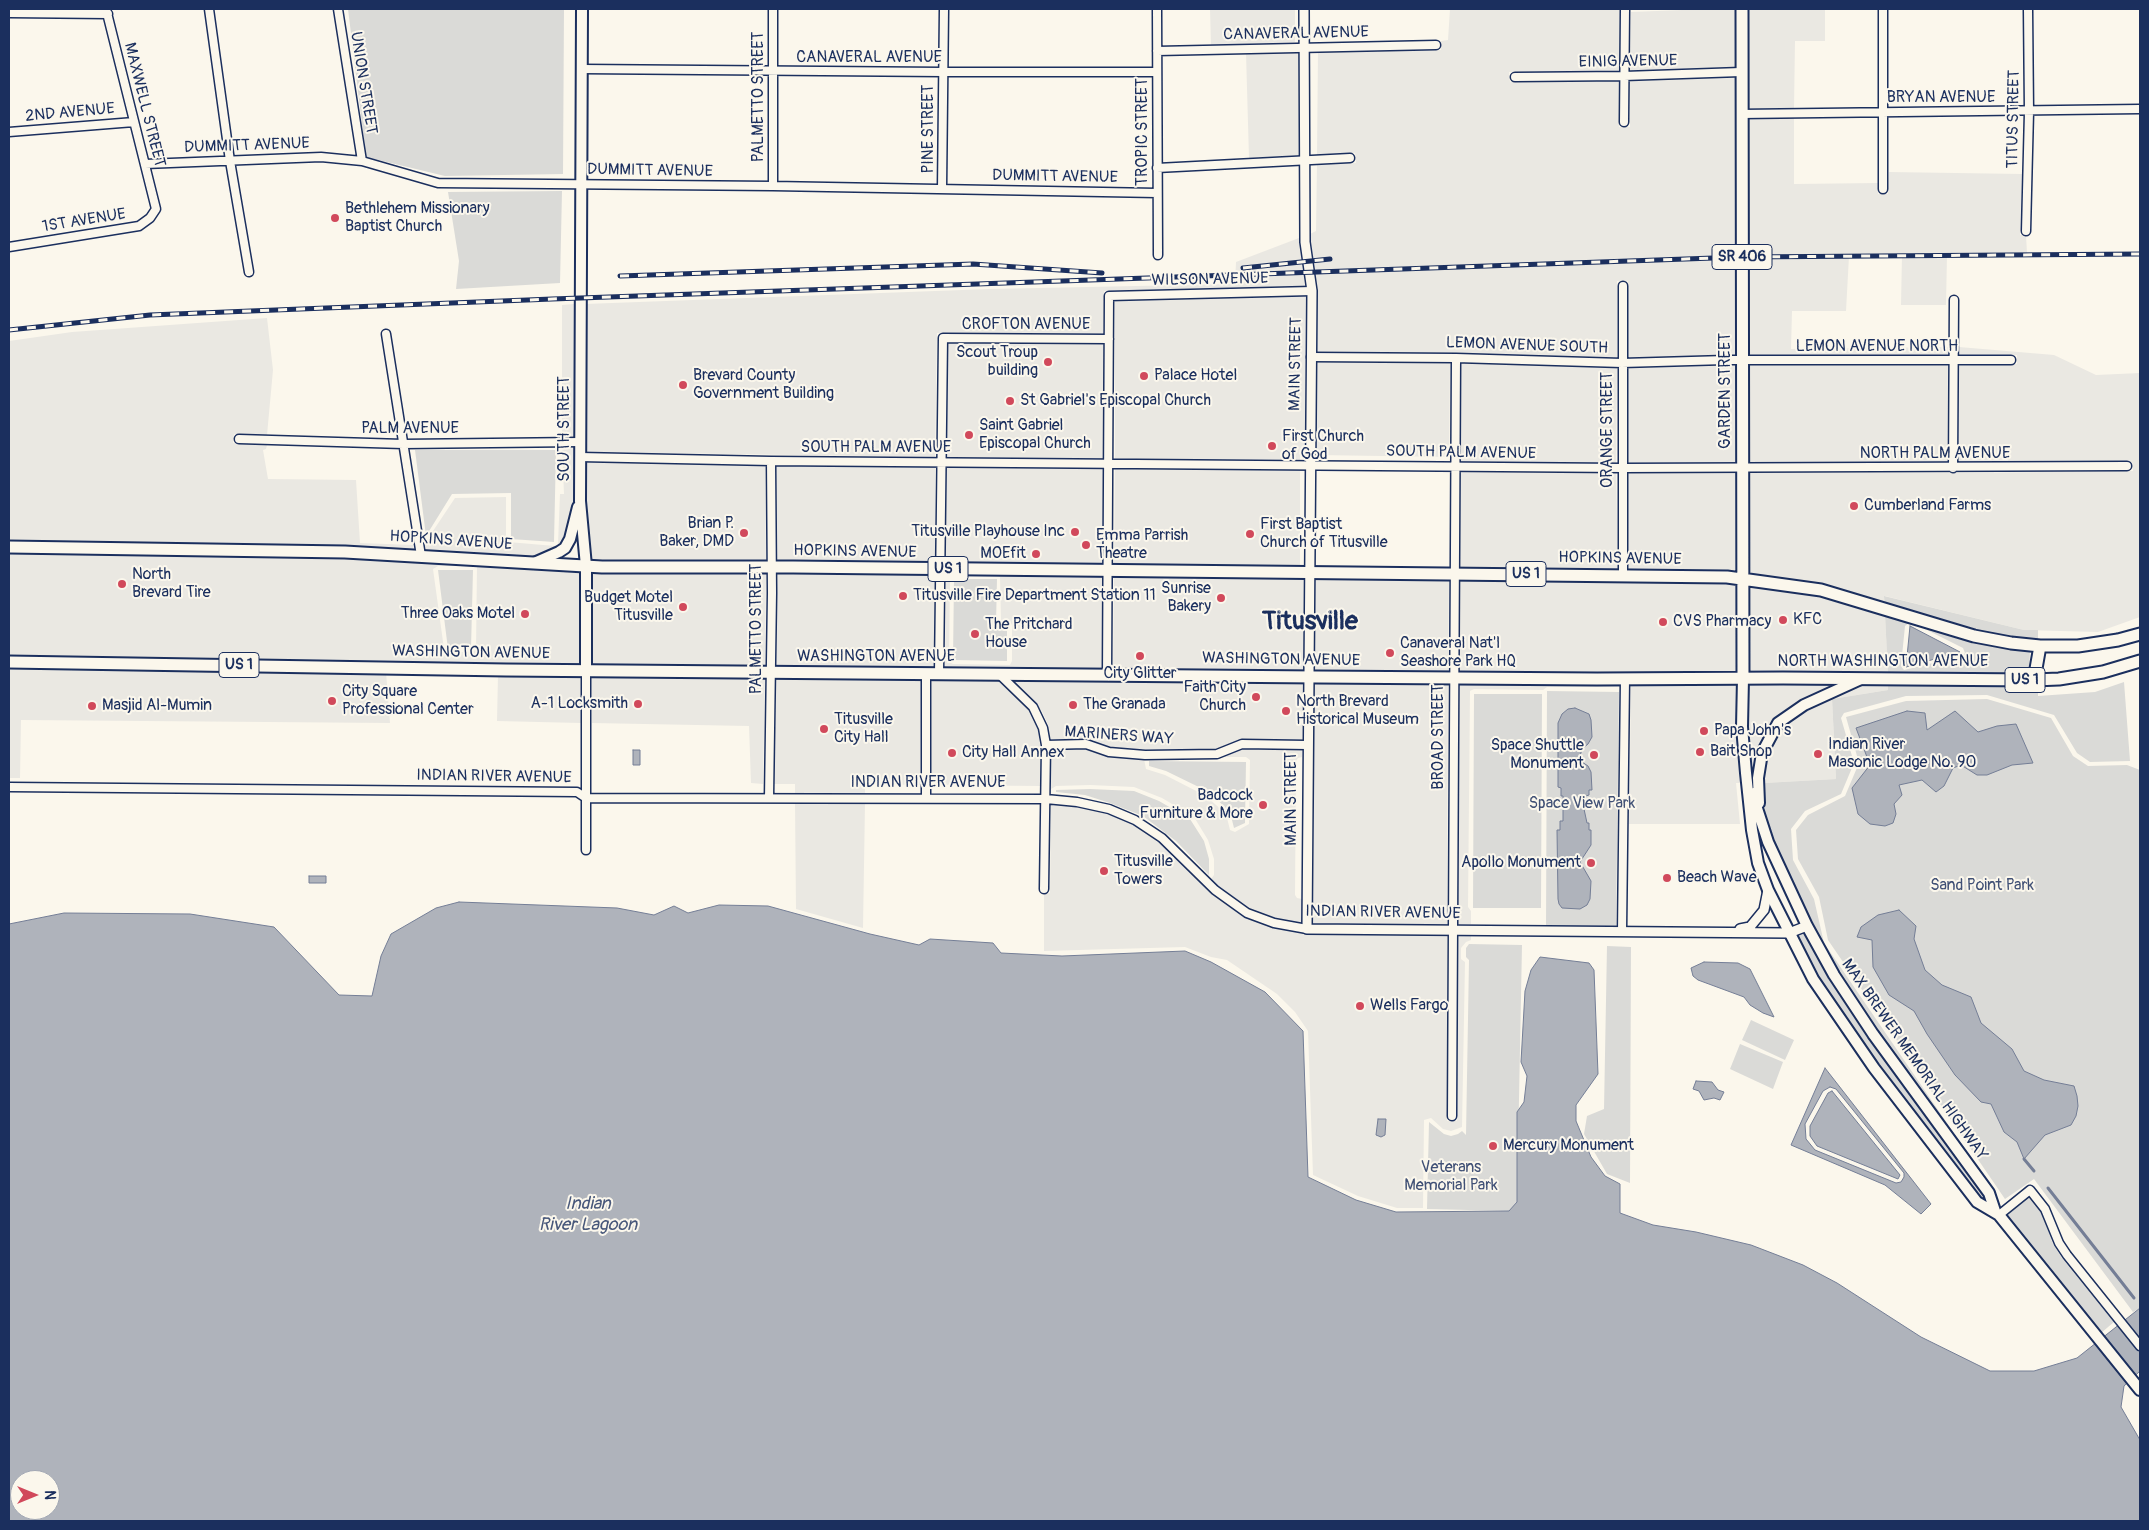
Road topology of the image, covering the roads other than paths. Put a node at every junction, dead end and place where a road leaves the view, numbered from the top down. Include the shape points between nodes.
1 (209, 9) edge
2 (338, 9) edge
3 (582, 9) edge
4 (773, 9) edge
5 (944, 9) edge
6 (1156, 9) edge
7 (1304, 9) edge
8 (1625, 9) edge
9 (1742, 9) edge
10 (1883, 9) edge
11 (2028, 9) edge
12 (107, 11) edge
13 (9, 13) edge
14 (1436, 45) dead end
15 (1304, 47) junction
16 (1157, 51) junction
17 (582, 69) junction
18 (772, 72) junction
19 (943, 72) junction
20 (1157, 72) junction
21 (1741, 72) junction
22 (1624, 76) junction
23 (1515, 77) dead end
24 (2140, 109) edge
25 (1883, 112) junction
26 (2029, 112) junction
27 (1742, 114) junction
28 (134, 122) junction
29 (1624, 122) dead end
30 (9, 132) edge
31 (1350, 158) dead end
32 (1305, 160) junction
33 (230, 161) junction
34 (362, 161) junction
35 (146, 164) junction
36 (1157, 168) junction
37 (581, 184) junction
38 (772, 186) junction
39 (942, 189) junction
40 (1883, 189) dead end
41 (1157, 193) junction
42 (156, 209) joint
43 (2026, 230) dead end
44 (9, 247) edge
45 (1158, 255) dead end
46 (249, 272) dead end
47 (1623, 286) dead end
48 (1312, 291) junction
49 (1954, 300) dead end
50 (386, 334) dead end
51 (1109, 339) junction
52 (1311, 357) junction
53 (1456, 358) junction
54 (1742, 360) junction
55 (2012, 360) dead end
56 (1953, 361) junction
57 (1622, 363) junction
58 (239, 439) dead end
59 (580, 442) junction
60 (403, 444) junction
61 (580, 457) junction
62 (771, 461) junction
63 (941, 462) junction
64 (1110, 464) junction
65 (1310, 465) junction
66 (2127, 466) dead end
67 (1454, 467) junction
68 (1622, 468) junction
69 (1742, 468) junction
70 (1953, 468) junction
71 (580, 501) junction
72 (9, 547) edge
73 (421, 556) junction
74 (534, 563) junction
75 (586, 566) junction
76 (771, 568) junction
77 (940, 569) junction
78 (1108, 571) junction
79 (1309, 572) junction
80 (1454, 574) junction
81 (1623, 575) junction
82 (1743, 578) junction
83 (1849, 599) joint
84 (2140, 634) edge
85 (2040, 646) junction
86 (2140, 661) edge
87 (9, 662) edge
88 (586, 671) junction
89 (770, 672) junction
90 (926, 673) junction
91 (939, 673) junction
92 (999, 674) junction
93 (1108, 675) junction
94 (1309, 677) junction
95 (1454, 678) junction
96 (1625, 678) junction
97 (1743, 678) junction
98 (1862, 678) junction
99 (2034, 680) junction
100 (1046, 745) junction
101 (1308, 745) junction
102 (1746, 773) junction
103 (9, 787) edge
104 (586, 798) junction
105 (769, 798) junction
106 (926, 798) junction
107 (1046, 799) junction
108 (1759, 814) junction
109 (586, 850) dead end
110 (1044, 889) dead end
111 (1768, 890) junction
112 (1807, 926) junction
113 (1307, 929) junction
114 (1452, 929) junction
115 (1622, 931) junction
116 (1730, 932) junction
117 (1789, 933) junction
118 (1452, 1116) dead end
119 (1997, 1213) junction
120 (2140, 1346) edge
121 (2140, 1390) edge

1 - 33 street
2 - 34 street, UNION STREET
3 - 17 main road, SOUTH STREET
4 - 18 street, PALMETTO STREET
5 - 19 street, PINE STREET
6 - 16 street, TROPIC STREET
7 - 15 street, MAIN STREET
8 - 22 street
9 - 21 main road, GARDEN STREET / SR 406
10 - 25 street
11 - 26 street, TITUS STREET
12 - 13 street
12 - 28 street, MAXWELL STREET
14 - 15 street, CANAVERAL AVENUE
15 - 16 street, CANAVERAL AVENUE
15 - 32 street, MAIN STREET
16 - 20 street, TROPIC STREET
17 - 18 street, CANAVERAL AVENUE
17 - 37 main road, SOUTH STREET
18 - 19 street, CANAVERAL AVENUE
18 - 38 street, PALMETTO STREET
19 - 20 street, CANAVERAL AVENUE
19 - 39 street, PINE STREET
20 - 36 street, TROPIC STREET
21 - 22 street, EINIG AVENUE
21 - 27 main road, GARDEN STREET / SR 406
22 - 23 street, EINIG AVENUE
22 - 29 street
24 - 26 street, BRYAN AVENUE
25 - 26 street, BRYAN AVENUE
25 - 27 street, BRYAN AVENUE
25 - 40 street
26 - 43 street, TITUS STREET
27 - 54 main road, GARDEN STREET / SR 406
28 - 30 street, 2ND AVENUE
28 - 35 street, MAXWELL STREET
31 - 32 street
32 - 36 street
32 - 48 street, MAIN STREET via 1305,242
33 - 34 street, DUMMITT AVENUE via 321,157
33 - 35 street, DUMMITT AVENUE
33 - 46 street
34 - 37 street, DUMMITT AVENUE via 438,183
35 - 42 street, MAXWELL STREET
36 - 41 street, TROPIC STREET
37 - 38 street, DUMMITT AVENUE
37 - 59 main road, SOUTH STREET
38 - 39 street, DUMMITT AVENUE
39 - 41 street, DUMMITT AVENUE
41 - 45 street, TROPIC STREET
42 - 44 street, 1ST AVENUE via 139,226
47 - 57 street, ORANGE STREET
48 - 51 street, WILSON AVENUE via 1109,296
48 - 52 street, MAIN STREET
49 - 56 street
50 - 60 street
51 - 63 street, CROFTON AVENUE via 942,338
51 - 64 street
52 - 53 street, LEMON AVENUE SOUTH
52 - 65 street, MAIN STREET
53 - 57 street, LEMON AVENUE SOUTH
53 - 67 street, BROAD STREET
54 - 56 street, LEMON AVENUE NORTH
54 - 57 street, LEMON AVENUE SOUTH
54 - 69 main road, GARDEN STREET / SR 406
55 - 56 street, LEMON AVENUE NORTH
56 - 70 street
57 - 68 street, ORANGE STREET
58 - 60 street, PALM AVENUE
59 - 60 street, PALM AVENUE
59 - 61 main road, SOUTH STREET
60 - 73 street
61 - 62 street, SOUTH PALM AVENUE
61 - 71 main road, SOUTH STREET
62 - 63 street, SOUTH PALM AVENUE
62 - 76 street, PALMETTO STREET
63 - 64 street, SOUTH PALM AVENUE
63 - 77 street
64 - 65 street, SOUTH PALM AVENUE
64 - 78 street
65 - 67 street, SOUTH PALM AVENUE
65 - 79 street, MAIN STREET
66 - 70 street, NORTH PALM AVENUE
67 - 68 street, SOUTH PALM AVENUE
67 - 80 street, BROAD STREET
68 - 69 street, SOUTH PALM AVENUE
68 - 81 street, ORANGE STREET
69 - 70 street, NORTH PALM AVENUE
69 - 82 main road, GARDEN STREET / SR 406
71 - 74 main road via 565,548
71 - 75 main road, SOUTH STREET
72 - 73 main road, HOPKINS AVENUE / US 1
73 - 74 main road, HOPKINS AVENUE / US 1
74 - 75 main road, HOPKINS AVENUE / US 1
75 - 76 main road, HOPKINS AVENUE / US 1
75 - 88 main road, SOUTH STREET
76 - 77 main road, HOPKINS AVENUE / US 1
76 - 89 street, PALMETTO STREET
77 - 78 main road, HOPKINS AVENUE / US 1
77 - 91 street
78 - 79 main road, HOPKINS AVENUE / US 1
78 - 93 street
79 - 80 main road, HOPKINS AVENUE / US 1
79 - 94 street, MAIN STREET
80 - 81 main road, HOPKINS AVENUE / US 1
80 - 95 street, BROAD STREET
81 - 82 main road, HOPKINS AVENUE / US 1
82 - 83 main road, HOPKINS AVENUE / US 1 via 1821,590
82 - 97 main road, GARDEN STREET / SR 406
83 - 85 main road, NORTH WASHINGTON AVENUE / US 1 via 1974,636
84 - 85 main road, NORTH WASHINGTON AVENUE / US 1 via 2098,644
85 - 99 main road
86 - 99 main road, NORTH WASHINGTON AVENUE / US 1 via 2103,672
87 - 88 main road, WASHINGTON AVENUE / US 1
88 - 89 main road, WASHINGTON AVENUE / US 1
88 - 104 street, SOUTH STREET
89 - 90 main road, WASHINGTON AVENUE / US 1
89 - 105 street, PALMETTO STREET
90 - 91 main road, WASHINGTON AVENUE / US 1
90 - 106 street
91 - 92 main road, WASHINGTON AVENUE / US 1
92 - 93 main road, WASHINGTON AVENUE / US 1
92 - 100 street via 1038,713
93 - 94 main road, WASHINGTON AVENUE / US 1
94 - 95 main road, WASHINGTON AVENUE / US 1
94 - 101 street, MAIN STREET
95 - 96 main road, WASHINGTON AVENUE / US 1
95 - 114 street, BROAD STREET
96 - 97 main road, WASHINGTON AVENUE / US 1
96 - 115 street
97 - 98 main road, NORTH WASHINGTON AVENUE / US 1
97 - 102 main road, GARDEN STREET via 1742,727
98 - 99 main road, NORTH WASHINGTON AVENUE / US 1
98 - 108 main road via 1804,704 1778,723 1762,753 1758,778
100 - 101 street, MARINERS WAY via 1086,744 1109,752 1145,755 1217,754 1242,744
100 - 107 street
101 - 113 street, MAIN STREET
102 - 108 main road, GARDEN STREET
102 - 111 main road, GARDEN STREET via 1758,863
103 - 104 street, INDIAN RIVER AVENUE via 577,792
104 - 105 street, INDIAN RIVER AVENUE
104 - 109 street, SOUTH STREET
105 - 106 street, INDIAN RIVER AVENUE
106 - 107 street, INDIAN RIVER AVENUE
107 - 110 street
107 - 113 street, INDIAN RIVER AVENUE via 1109,809 1135,820 1162,838 1215,890 1247,913 1274,923
108 - 112 main road, GARDEN STREET via 1768,842
111 - 116 street via 1764,910 1750,927
111 - 117 main road, GARDEN STREET
112 - 117 street, INDIAN RIVER AVENUE
112 - 119 main road, MAX BREWER MEMORIAL HIGHWAY via 1834,975 1873,1034 1989,1192
113 - 114 street, INDIAN RIVER AVENUE
114 - 115 street, INDIAN RIVER AVENUE
114 - 118 street, BROAD STREET
115 - 116 street, INDIAN RIVER AVENUE
116 - 117 street, INDIAN RIVER AVENUE
117 - 119 main road, MAX BREWER MEMORIAL HIGHWAY via 1814,979 1874,1068 1977,1202
119 - 120 street via 2030,1190 2045,1209 2067,1255
119 - 121 main road, MAX BREWER MEMORIAL HIGHWAY

